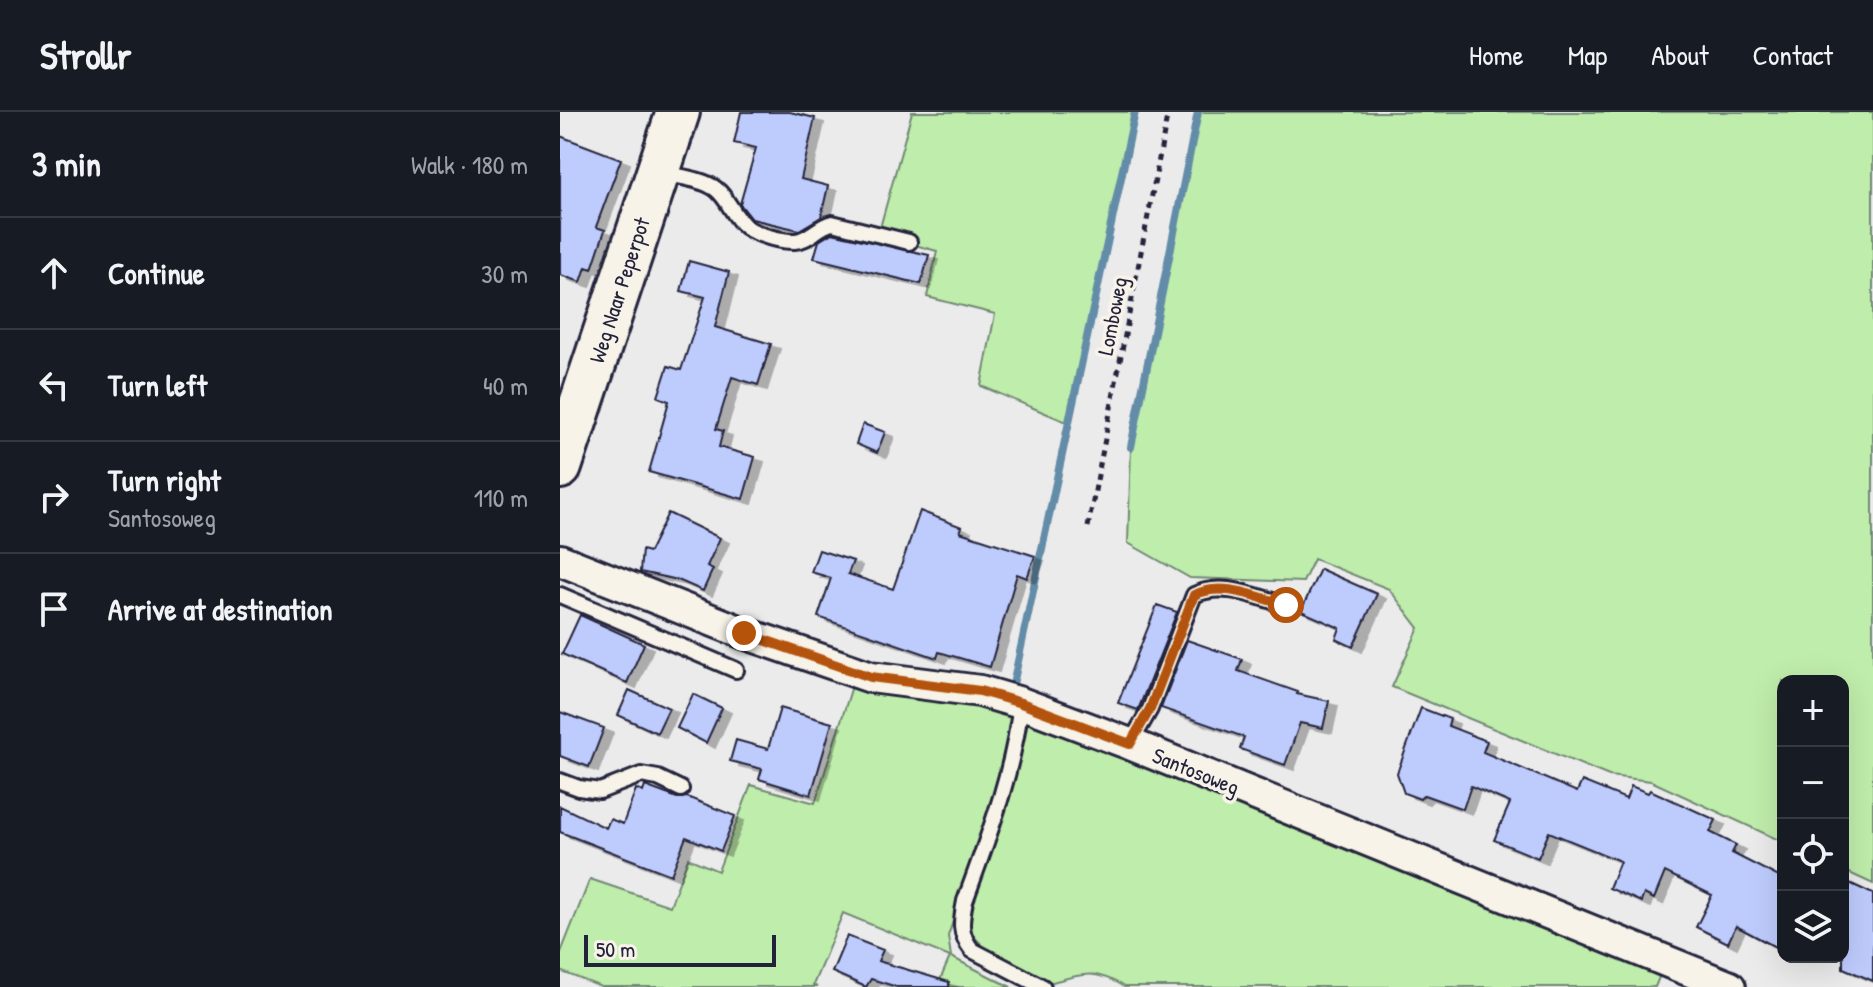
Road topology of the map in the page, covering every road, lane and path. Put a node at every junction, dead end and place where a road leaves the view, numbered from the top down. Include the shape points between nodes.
1 (678, 112) edge
2 (1168, 112) edge
3 (659, 171) junction
4 (909, 242) dead end
5 (560, 467) edge
6 (1088, 527) dead end
7 (560, 560) edge
8 (560, 595) edge
9 (1286, 605) dead end
10 (736, 670) dead end
11 (1021, 703) junction
12 (1130, 744) junction
13 (560, 781) edge
14 (681, 789) dead end
15 (1043, 987) edge
16 (1730, 987) edge

1 - 3 street, Weg Naar Peperpot
2 - 6 path, Lomboweg
3 - 4 lane via 713,186 745,227 761,234 795,242 832,223
3 - 5 street, Weg Naar Peperpot
7 - 11 street, Santosoweg via 871,677 980,691
8 - 10 lane
9 - 12 lane via 1222,587 1194,595 1150,709
11 - 12 street, Santosoweg
11 - 15 lane via 1005,788 965,901 961,931 972,950
12 - 16 street, Santosoweg
13 - 14 lane via 600,791 641,775

